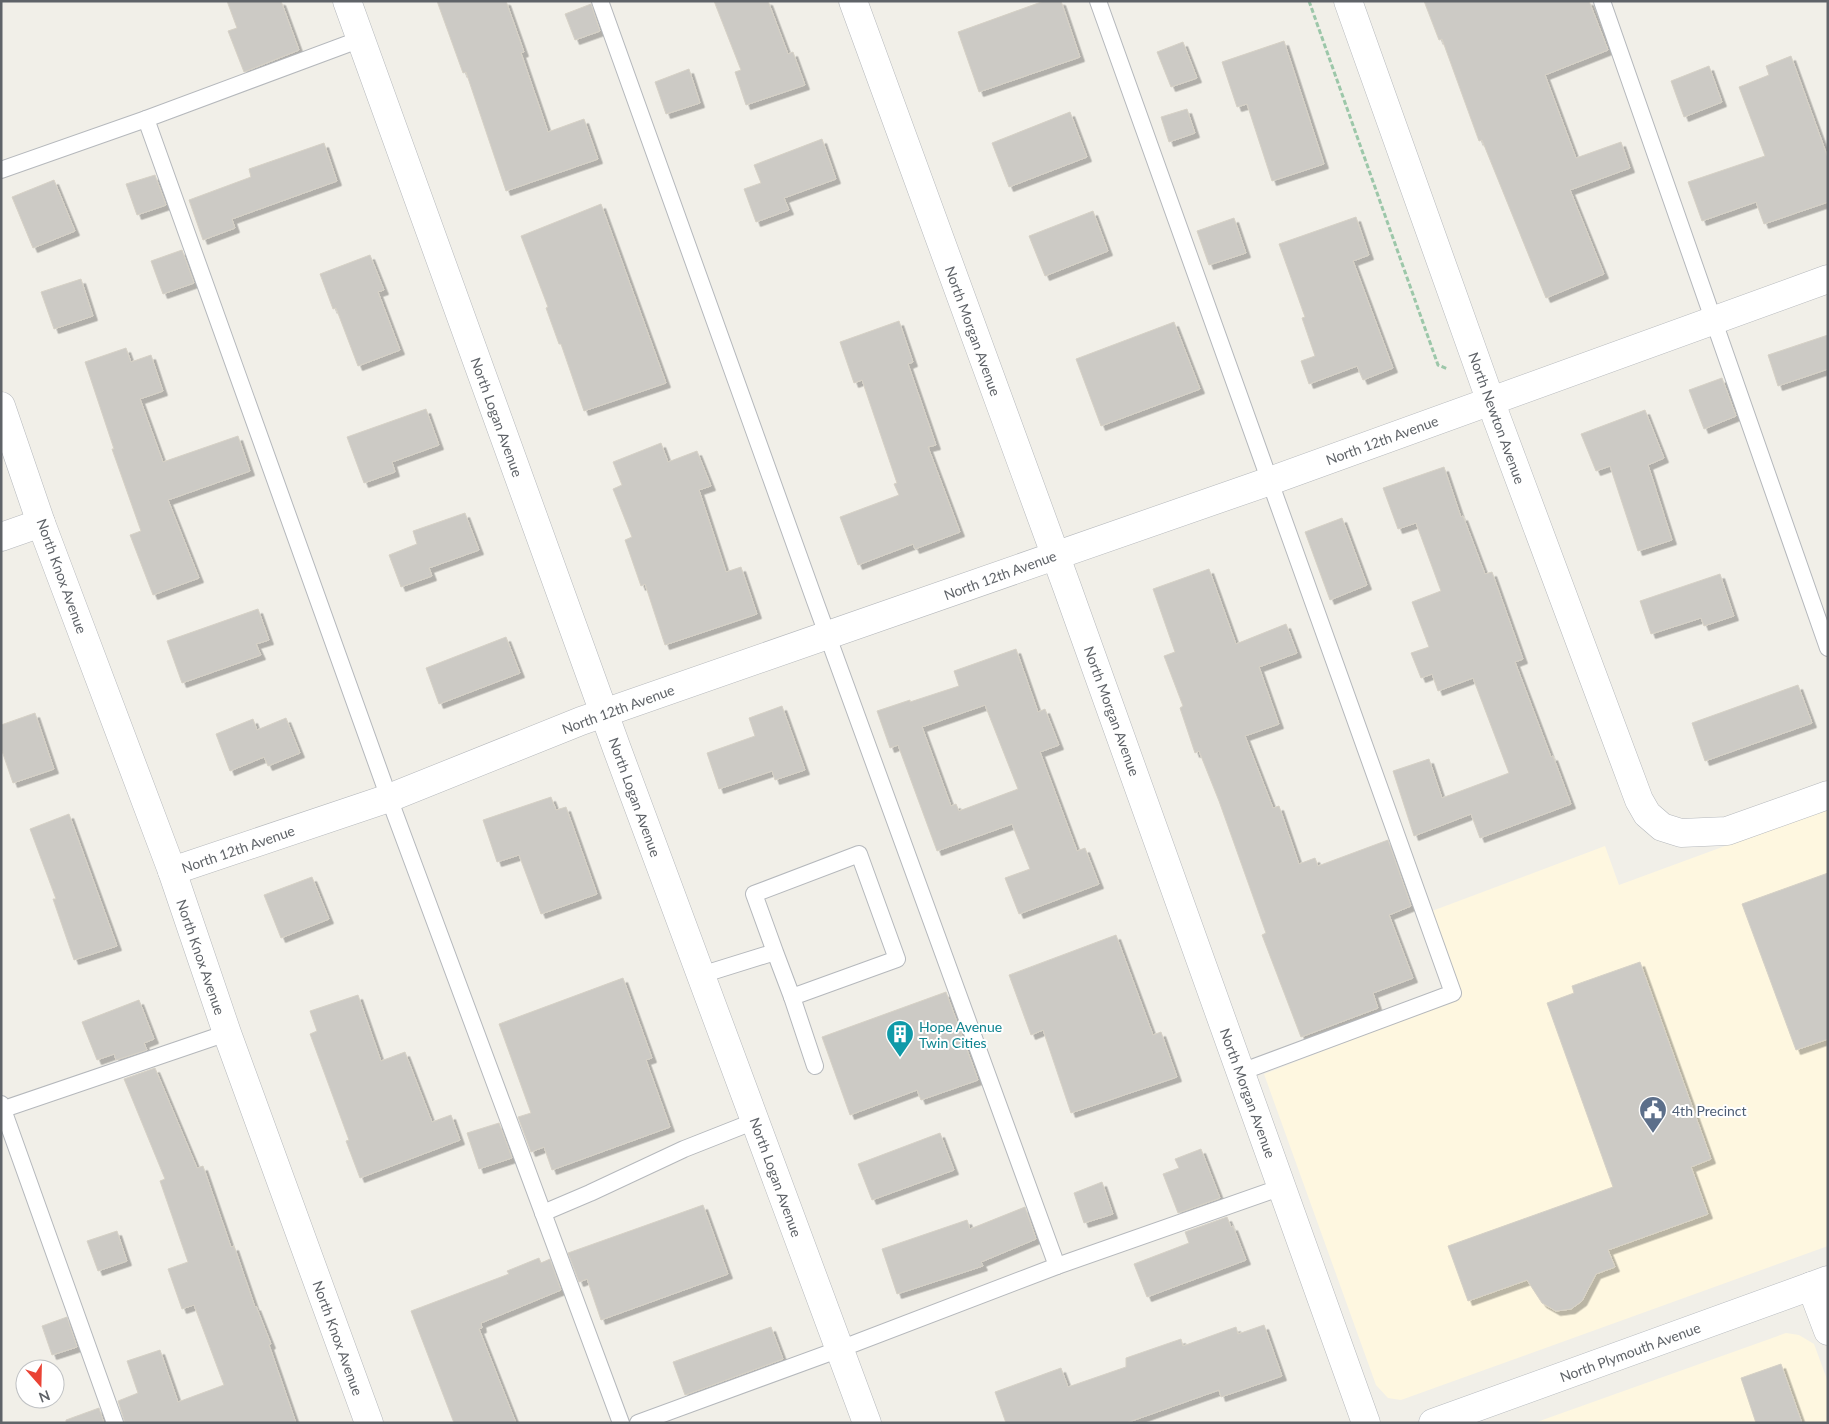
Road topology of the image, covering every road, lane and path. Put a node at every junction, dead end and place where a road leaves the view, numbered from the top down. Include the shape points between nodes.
1 (347, 1) edge
2 (600, 1) edge
3 (853, 1) edge
4 (1098, 1) edge
5 (1309, 1) edge
6 (1348, 1) edge
7 (1602, 1) edge
8 (361, 39) junction
9 (146, 119) junction
10 (1, 170) edge
11 (1828, 279) edge
12 (1714, 320) junction
13 (1453, 370) dead end
14 (1490, 401) junction
15 (1, 406) edge
16 (1270, 481) junction
17 (41, 523) junction
18 (1, 537) edge
19 (1055, 555) junction
20 (827, 635) junction
21 (1828, 648) edge
22 (604, 713) junction
23 (1828, 795) edge
24 (389, 798) junction
25 (172, 871) junction
26 (775, 952) junction
27 (701, 975) junction
28 (792, 997) junction
29 (227, 1033) junction
30 (815, 1066) dead end
31 (1241, 1072) junction
32 (2, 1108) edge
33 (755, 1121) junction
34 (1282, 1187) junction
35 (543, 1213) junction
36 (1057, 1266) junction
37 (1820, 1283) edge
38 (1828, 1331) edge
39 (840, 1349) junction
40 (115, 1423) edge
41 (369, 1423) edge
42 (621, 1423) edge
43 (638, 1423) edge
44 (867, 1423) edge
45 (1366, 1423) edge
46 (1433, 1423) edge

1 - 8 street, North Logan Avenue
2 - 20 lane
3 - 19 street, North Morgan Avenue
4 - 16 lane
5 - 13 path via 1438,365
6 - 14 street, North Newton Avenue
7 - 12 lane
8 - 9 lane
8 - 22 street, North Logan Avenue
9 - 10 lane
9 - 24 lane
11 - 12 street, North 12th Avenue
12 - 14 street, North 12th Avenue
12 - 21 lane
14 - 16 street, North 12th Avenue
14 - 23 street, North Newton Avenue via 1639,800 1647,814 1662,827 1681,833 1727,831
15 - 17 street, North Knox Avenue
16 - 19 street, North 12th Avenue
16 - 31 lane via 1453,994
17 - 18 street
17 - 25 street, North Knox Avenue
19 - 20 street, North 12th Avenue
19 - 31 street, North Morgan Avenue
20 - 22 street, North 12th Avenue
20 - 36 lane
22 - 24 street, North 12th Avenue
22 - 27 street, North Logan Avenue
24 - 25 street, North 12th Avenue
24 - 35 lane
25 - 29 street, North Knox Avenue
26 - 27 lane
26 - 28 lane
26 - 28 lane via 754,894 859,854 897,959
27 - 33 street, North Logan Avenue
28 - 30 lane
29 - 32 lane
29 - 41 street, North Knox Avenue
31 - 34 street, North Morgan Avenue
32 - 40 lane
33 - 35 lane via 684,1149
33 - 39 street, North Logan Avenue
34 - 36 lane
34 - 45 street, North Morgan Avenue
35 - 42 lane
36 - 39 lane
37 - 38 street
37 - 46 street, North Plymouth Avenue
39 - 43 lane
39 - 44 street, North Logan Avenue

